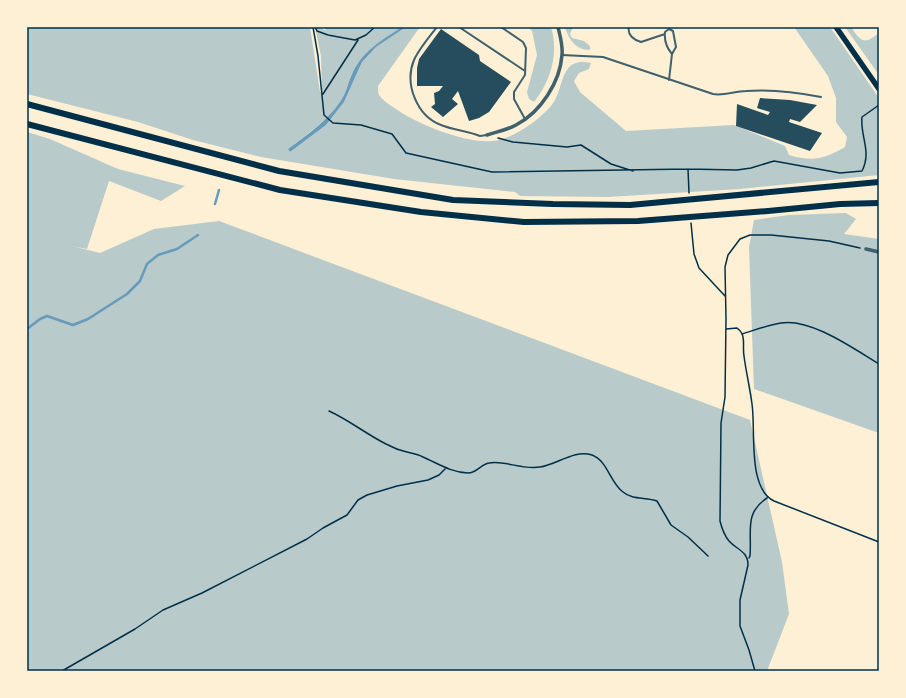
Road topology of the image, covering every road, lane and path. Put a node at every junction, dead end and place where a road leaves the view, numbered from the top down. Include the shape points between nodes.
1 (314, 27) edge
2 (375, 27) edge
3 (437, 27) edge
4 (460, 27) edge
5 (500, 27) edge
6 (558, 27) edge
7 (629, 27) edge
8 (836, 27) edge
9 (670, 28) edge
10 (665, 34) junction
11 (359, 38) junction
12 (562, 54) junction
13 (672, 54) junction
14 (525, 70) junction
15 (669, 80) junction
16 (879, 89) edge
17 (322, 94) junction
18 (821, 98) dead end
19 (27, 104) edge
20 (879, 105) edge
21 (525, 119) junction
22 (27, 124) edge
23 (487, 135) junction
24 (634, 171) junction
25 (879, 182) edge
26 (879, 202) edge
27 (866, 249) joint
28 (879, 252) edge
29 (694, 254) dead end
30 (725, 296) junction
31 (726, 329) junction
32 (742, 334) junction
33 (879, 364) edge
34 (329, 411) dead end
35 (445, 469) junction
36 (768, 498) junction
37 (879, 542) edge
38 (708, 556) dead end
39 (748, 559) junction
40 (62, 671) edge
41 (755, 671) edge

1 - 11 path via 328,35 355,40
1 - 17 path
2 - 11 path
3 - 23 lane via 414,60 411,85 416,103 428,117 440,125 480,136
4 - 14 lane
5 - 14 lane via 523,42 526,48
6 - 12 street
7 - 10 lane via 631,36 641,42
8 - 16 main road
9 - 10 lane
9 - 13 lane via 676,47
10 - 13 lane via 666,46
11 - 17 path
12 - 15 lane via 603,58
12 - 21 street via 550,92
13 - 15 lane
14 - 21 lane via 525,75 514,92 514,99
15 - 18 lane via 720,95 767,90
17 - 24 path via 324,115 333,123 361,125 392,134 406,153 492,172
19 - 25 highway via 279,171 454,200 630,204
20 - 24 path via 862,117 867,156 862,171 840,173 774,161 737,170
21 - 23 street via 516,125
22 - 26 highway via 280,190 421,212 524,222 638,221
23 - 24 path via 513,142 581,145 611,164
27 - 28 street
27 - 30 path via 828,241 750,235 740,239 728,255 725,267
29 - 30 path via 699,268
30 - 31 path
31 - 32 path via 737,328
31 - 39 path via 725,397 721,423 720,521 723,534 745,553
32 - 33 path via 782,323 796,323 840,341
32 - 36 path via 752,404 755,462 760,485
34 - 35 path via 385,443 401,451 424,456
35 - 38 path via 470,473 491,462 524,468 541,467 581,455 592,455 600,460 623,493 657,501 671,525
35 - 40 path via 428,480 397,486 358,500 346,515 307,539 163,610
36 - 37 path
36 - 39 path via 758,504 752,514
39 - 41 path via 740,600 740,626

